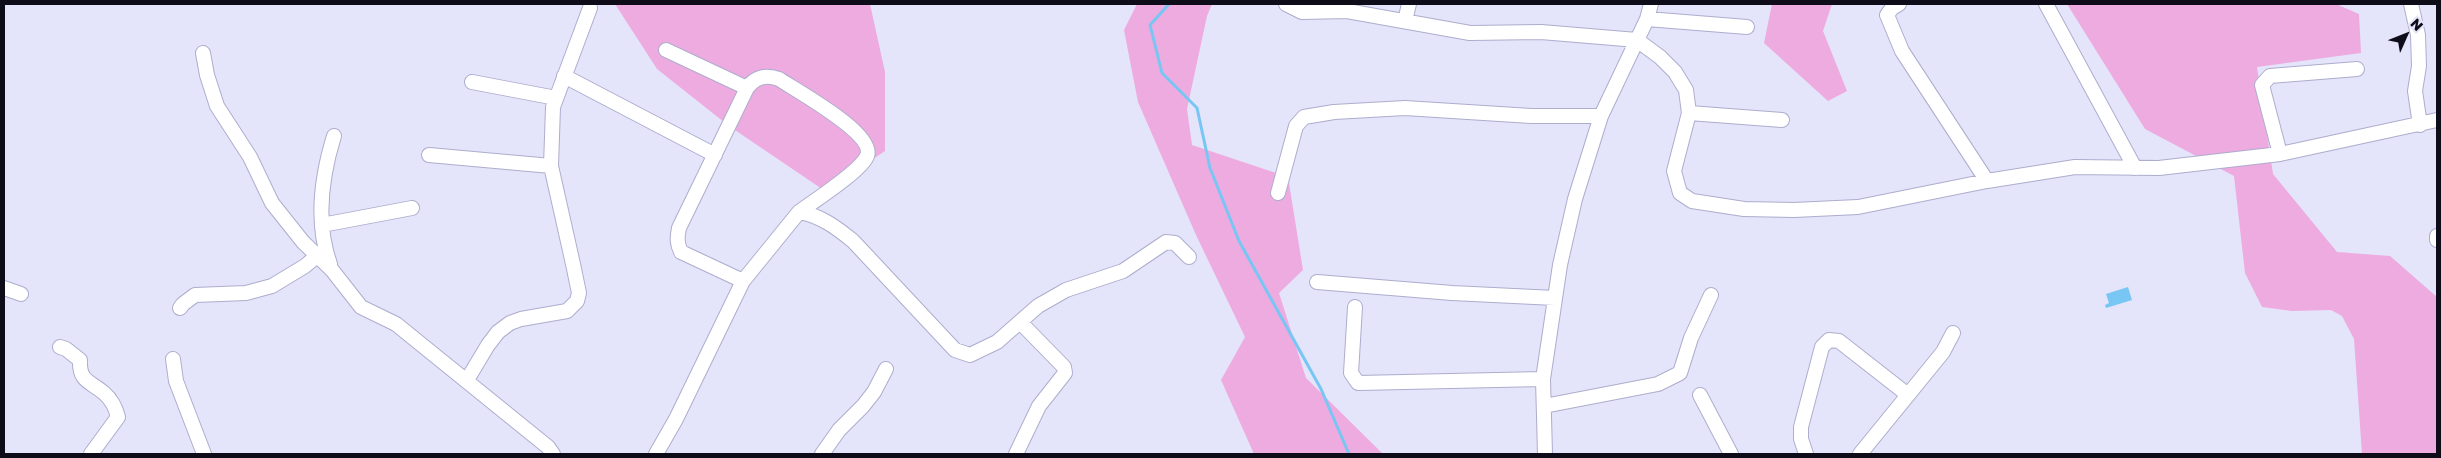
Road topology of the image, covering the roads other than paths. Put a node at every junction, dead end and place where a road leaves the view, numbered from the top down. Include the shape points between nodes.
1 (1286, 4) edge
2 (1409, 4) edge
3 (1651, 4) edge
4 (1898, 4) edge
5 (2046, 4) edge
6 (2412, 4) edge
7 (590, 8) dead end
8 (1647, 19) junction
9 (1405, 21) junction
10 (1748, 27) dead end
11 (1637, 40) junction
12 (666, 50) dead end
13 (203, 53) dead end
14 (2357, 69) dead end
15 (564, 76) junction
16 (472, 82) dead end
17 (747, 88) junction
18 (556, 98) junction
19 (1689, 113) junction
20 (1602, 116) junction
21 (1782, 120) dead end
22 (2437, 120) edge
23 (2420, 125) junction
24 (334, 136) dead end
25 (2280, 154) junction
26 (429, 155) dead end
27 (714, 155) junction
28 (551, 166) junction
29 (2135, 168) junction
30 (1987, 181) junction
31 (1278, 193) dead end
32 (412, 208) dead end
33 (799, 212) junction
34 (322, 225) junction
35 (318, 255) junction
36 (1189, 257) dead end
37 (332, 270) junction
38 (743, 281) junction
39 (1317, 282) dead end
40 (4, 288) edge
41 (21, 294) dead end
42 (1711, 295) dead end
43 (1555, 298) junction
44 (1355, 307) dead end
45 (180, 308) dead end
46 (1021, 323) junction
47 (1953, 333) dead end
48 (60, 347) dead end
49 (173, 359) dead end
50 (886, 369) dead end
51 (1542, 379) junction
52 (467, 380) junction
53 (1700, 395) dead end
54 (1908, 395) junction
55 (1544, 406) junction
56 (91, 454) edge
57 (204, 454) edge
58 (553, 454) edge
59 (656, 454) edge
60 (822, 454) edge
61 (1016, 454) edge
62 (1545, 454) edge
63 (1731, 454) edge
64 (1806, 454) edge
65 (1860, 454) edge

1 - 9 street via 1302,12 1347,11
2 - 9 street
3 - 8 street
4 - 30 street via 1887,15 1902,52
5 - 29 street
6 - 23 street via 2418,36 2419,66 2415,91
7 - 15 street
8 - 10 street
8 - 11 street
9 - 11 street via 1470,33 1541,32
11 - 19 street via 1674,72 1686,90
11 - 20 street
12 - 17 street
13 - 35 street via 217,106 250,156 272,203 303,242
14 - 25 street via 2265,79 2262,85
15 - 18 street
15 - 27 street
16 - 18 street
17 - 27 street
17 - 33 street via 762,77 779,79 863,138 868,150 857,169
18 - 28 street
19 - 21 street
19 - 30 street via 1674,171 1680,193 1692,200 1744,210 1858,207
20 - 31 street via 1531,116 1405,108 1304,117 1296,126
20 - 43 street via 1575,199
22 - 23 street
23 - 25 street
24 - 34 street via 324,168
25 - 29 street
26 - 28 street
27 - 38 street via 679,228 677,244 681,252
28 - 52 street via 579,293 577,301 567,311 510,323 488,345
29 - 30 street via 2075,167
32 - 34 street
33 - 38 street
33 - 46 street via 836,227 853,241 955,350 970,355 997,342
34 - 37 street via 324,248
35 - 37 street
35 - 45 street via 272,286 246,293 195,295
36 - 46 street via 1175,243 1166,242 1123,271 1066,290 1038,306
37 - 52 street via 361,307 396,324
38 - 59 street
39 - 43 street
40 - 41 street
42 - 55 street via 1691,338 1680,373 1671,379
43 - 51 street
44 - 51 street via 1351,372 1358,383
46 - 61 street via 1064,367 1065,373 1039,406
47 - 54 street via 1943,352
48 - 56 street via 80,360 81,374 92,387 104,393 118,417
49 - 57 street via 176,381
50 - 60 street via 874,392
51 - 55 street
52 - 58 street
53 - 63 street
54 - 64 street via 1839,341 1829,340 1822,347 1802,427 1801,439
54 - 65 street
55 - 62 street

